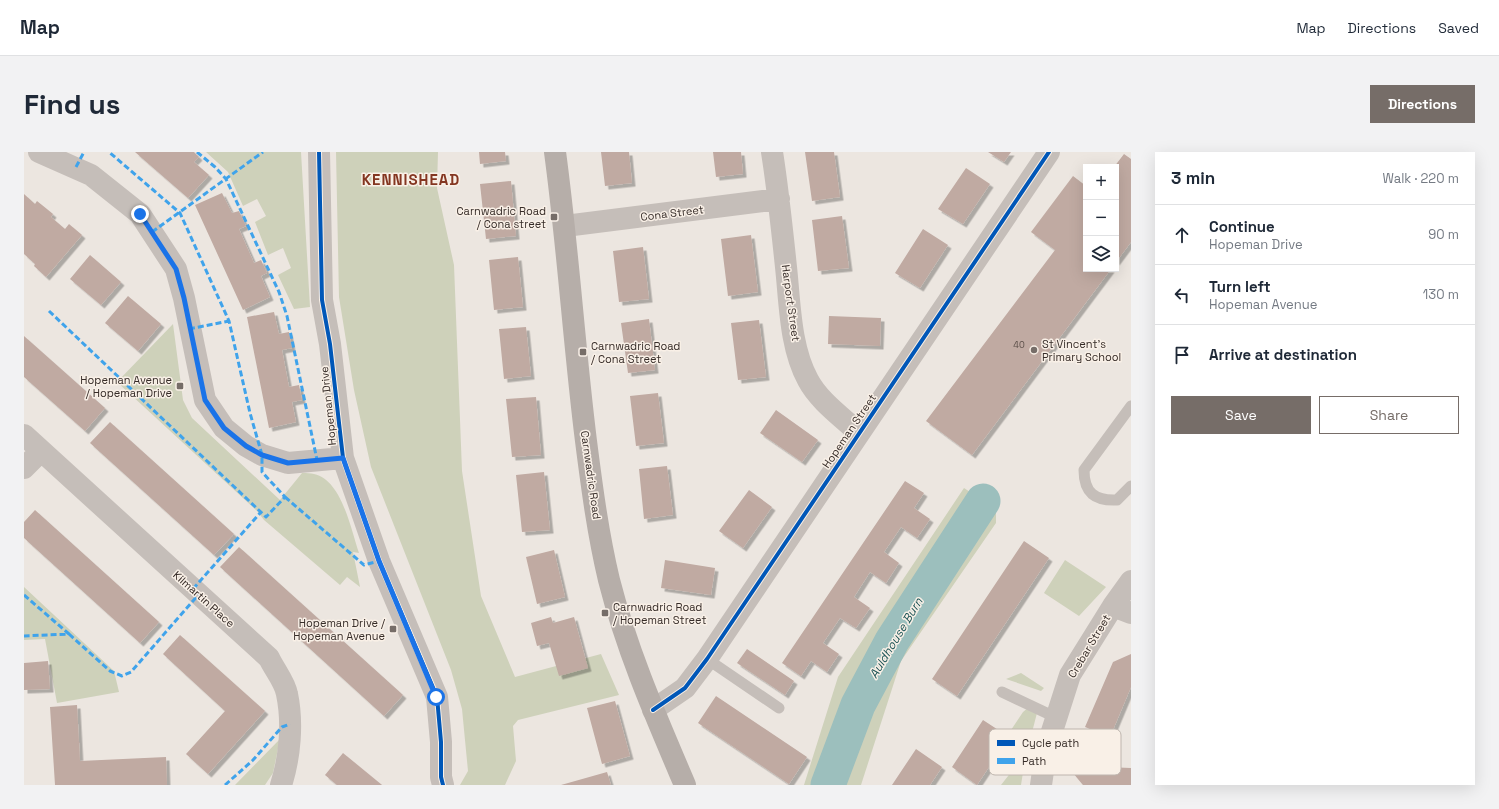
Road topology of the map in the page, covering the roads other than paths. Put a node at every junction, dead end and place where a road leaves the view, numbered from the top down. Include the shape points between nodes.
1 (39, 152) edge
2 (319, 152) edge
3 (555, 152) edge
4 (772, 152) edge
5 (1049, 152) edge
6 (779, 199) junction
7 (565, 226) junction
8 (1131, 406) edge
9 (859, 433) junction
10 (24, 436) edge
11 (41, 451) junction
12 (343, 458) junction
13 (24, 468) edge
14 (1131, 486) edge
15 (1131, 581) edge
16 (1122, 609) edge
17 (707, 659) junction
18 (1002, 692) dead end
19 (779, 708) dead end
20 (653, 710) junction
21 (1055, 717) junction
22 (1052, 729) edge
23 (1042, 775) edge
24 (280, 785) edge
25 (443, 785) edge
26 (685, 785) edge
27 (1041, 785) edge

1 - 12 street via 91,175 140,214 176,269 205,400 224,428 262,455 288,463
2 - 12 street, Hopeman Drive via 322,300 330,344
3 - 7 street, Carnwadric Road
4 - 6 street, Harport Street
5 - 9 street, Hopeman Street
6 - 7 street, Cona Street
6 - 9 street, Harport Street via 791,319 799,360 809,382
7 - 20 street, Carnwadric Road via 578,382 594,507 609,580 634,662
8 - 14 lane via 1084,470 1084,481 1095,496 1105,501 1117,500
9 - 17 street, Hopeman Street
10 - 11 street, Kilmartin Place
11 - 13 street
11 - 24 street, Kilmartin Place via 269,658 287,692 290,724 287,764
12 - 25 street, Hopeman Drive via 379,561 436,697
15 - 16 street, Crebar Street
16 - 21 street, Crebar Street via 1070,675
17 - 19 lane
17 - 20 street, Hopeman Street via 685,688
18 - 21 lane
20 - 26 street, Carnwadric Road
21 - 22 street, Crebar Street
23 - 27 street, Crebar Street

